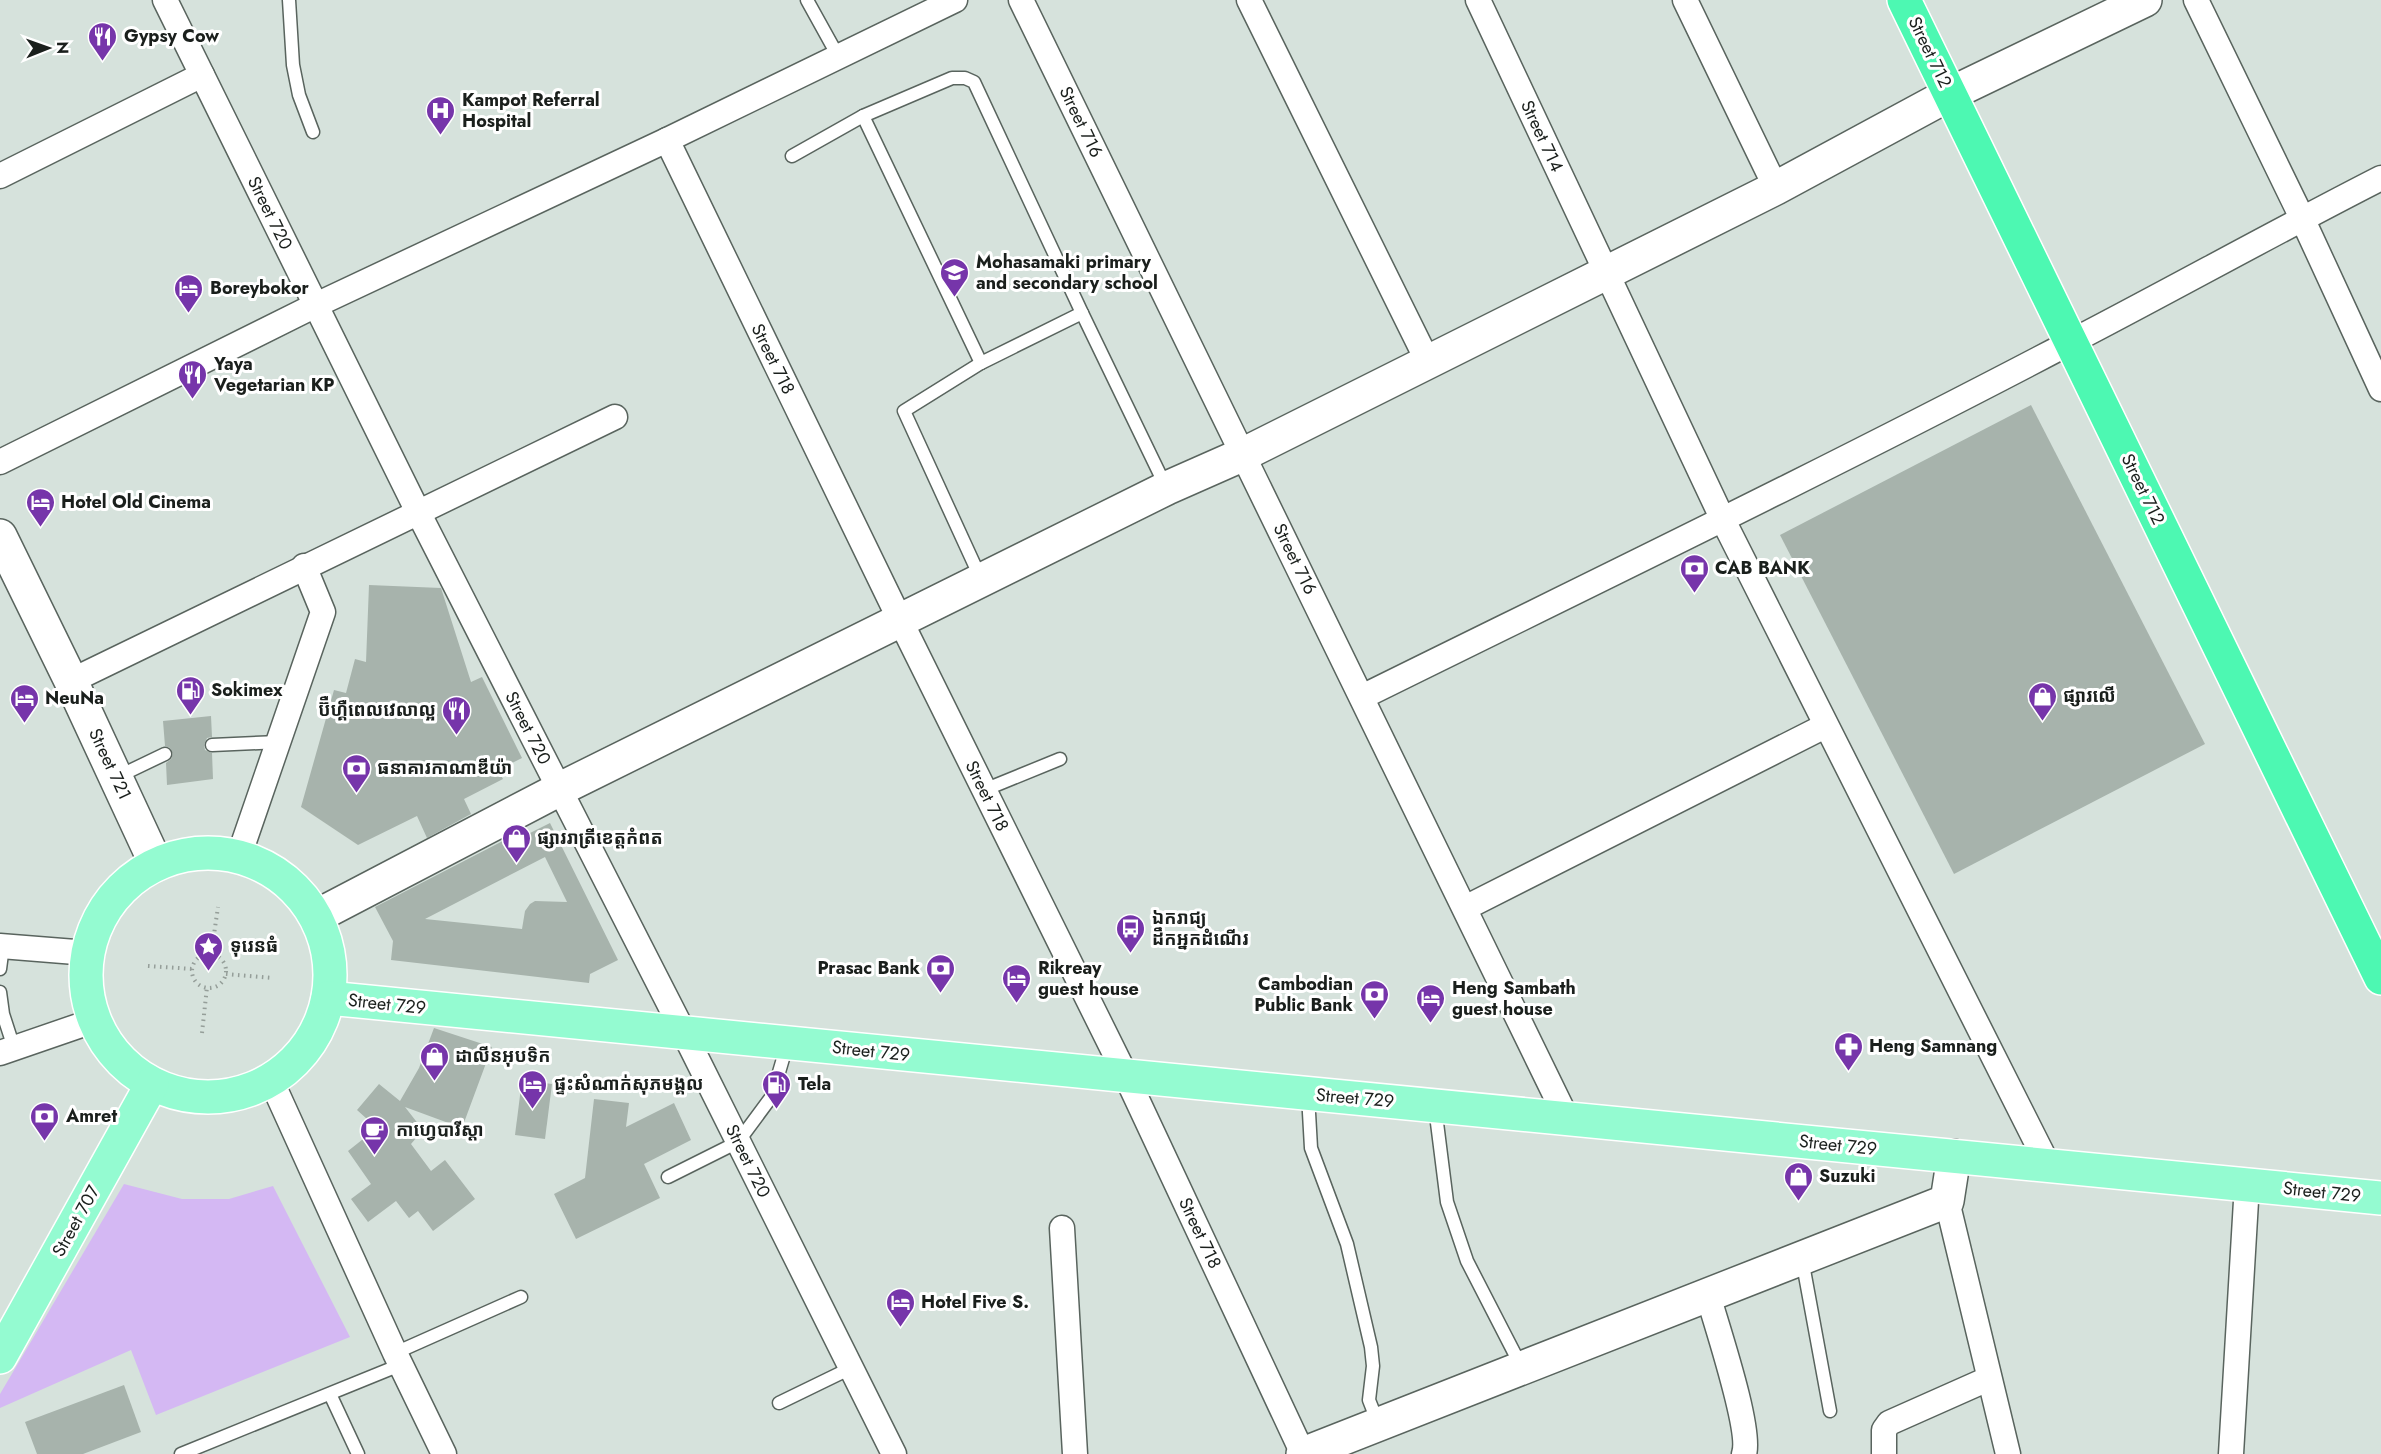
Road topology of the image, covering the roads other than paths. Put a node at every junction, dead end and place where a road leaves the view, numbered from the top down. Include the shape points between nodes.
1 (165, 0) edge
2 (289, 0) edge
3 (807, 0) edge
4 (955, 0) edge
5 (1021, 0) edge
6 (1249, 0) edge
7 (1478, 0) edge
8 (1685, 0) edge
9 (1904, 0) edge
10 (2145, 0) edge
11 (2196, 0) edge
12 (838, 57) junction
13 (202, 75) junction
14 (1950, 94) junction
15 (863, 116) junction
16 (313, 132) dead end
17 (667, 140) junction
18 (792, 156) dead end
19 (0, 176) edge
20 (2381, 178) edge
21 (1776, 188) junction
22 (2302, 218) junction
23 (1606, 272) junction
24 (316, 305) junction
25 (1082, 314) junction
26 (2072, 342) junction
27 (1428, 362) junction
28 (981, 363) junction
29 (2381, 389) edge
30 (615, 417) dead end
31 (1244, 454) junction
32 (0, 462) edge
33 (1167, 488) junction
34 (418, 512) junction
35 (1722, 520) junction
36 (0, 536) edge
37 (304, 566) junction
38 (981, 579) junction
39 (900, 620) junction
40 (71, 681) junction
41 (1362, 697) junction
42 (1825, 726) junction
43 (279, 742) junction
44 (212, 745) dead end
45 (165, 754) dead end
46 (1059, 759) dead end
47 (116, 777) junction
48 (560, 789) junction
49 (984, 790) junction
50 (239, 856) junction
51 (156, 864) junction
52 (1465, 908) junction
53 (317, 916) junction
54 (88, 953) junction
55 (1, 954) edge
56 (2381, 978) edge
57 (0, 992) edge
58 (328, 998) junction
59 (93, 1021) junction
60 (684, 1033) junction
61 (787, 1043) junction
62 (7, 1051) edge
63 (1126, 1076) junction
64 (271, 1080) junction
65 (152, 1084) junction
66 (1308, 1094) junction
67 (1435, 1106) junction
68 (1567, 1119) junction
69 (738, 1142) junction
70 (1953, 1156) junction
71 (2048, 1165) junction
72 (668, 1178) dead end
73 (2247, 1184) junction
74 (2381, 1197) edge
75 (1947, 1201) junction
76 (1062, 1228) dead end
77 (1802, 1258) junction
78 (1708, 1295) junction
79 (521, 1297) dead end
80 (0, 1357) edge
81 (398, 1359) junction
82 (851, 1368) junction
83 (1522, 1368) junction
84 (1988, 1379) junction
85 (330, 1394) junction
86 (779, 1403) dead end
87 (1830, 1411) dead end
88 (1378, 1425) junction
89 (181, 1454) edge
90 (358, 1454) edge
91 (444, 1454) edge
92 (894, 1454) edge
93 (1076, 1454) edge
94 (1303, 1454) edge
95 (1744, 1454) edge
96 (1884, 1454) edge
97 (2008, 1454) edge
98 (2231, 1454) edge

1 - 13 street, Street 720
2 - 16 lane via 293,65
3 - 12 lane
4 - 12 street
5 - 31 street, Street 716
6 - 27 street
7 - 23 street, Street 714
8 - 21 street
9 - 14 highway, Street 712
10 - 14 street
11 - 22 street
12 - 17 street
13 - 19 street
13 - 24 street, Street 720
14 - 21 street
14 - 26 highway, Street 712
15 - 18 lane
15 - 25 lane via 952,78 974,82
15 - 28 lane
17 - 24 street
17 - 39 street, Street 718
20 - 22 street
21 - 23 street
22 - 26 street
22 - 29 street
23 - 27 street
23 - 35 street, Street 714
24 - 32 street
24 - 34 street, Street 720
25 - 28 lane
25 - 33 lane
26 - 35 street
26 - 56 highway, Street 712
27 - 31 street
28 - 38 lane via 904,411
30 - 34 street
31 - 33 street
31 - 41 street, Street 716
33 - 38 street
34 - 37 street
34 - 48 street, Street 720
35 - 41 street
35 - 42 street, Street 714
36 - 40 street, Street 721
37 - 40 street
37 - 43 street via 323,612
38 - 39 street
39 - 48 street
39 - 49 street, Street 718
40 - 47 street, Street 721
41 - 52 street, Street 716
42 - 52 street
42 - 71 street, Street 714
43 - 44 lane
43 - 50 street
45 - 47 lane
46 - 49 lane
47 - 51 street, Street 721
48 - 53 street
48 - 60 street, Street 720
49 - 63 street, Street 718
50 - 51 main road via 201,852 178,855
50 - 53 main road via 274,871
51 - 54 main road via 131,880 104,910
52 - 68 street, Street 716
53 - 58 main road via 329,958
54 - 55 street
54 - 59 main road via 86,988
57 - 62 lane
58 - 60 main road, Street 729
58 - 64 main road via 323,1019 308,1046
59 - 62 street
59 - 65 main road via 122,1062
60 - 61 main road, Street 729
60 - 69 street, Street 720
61 - 63 main road, Street 729
61 - 69 lane via 772,1096
63 - 66 main road, Street 729
63 - 94 street, Street 718
64 - 65 main road via 241,1093 206,1098
64 - 81 street
65 - 80 main road, Street 707
66 - 67 main road, Street 729
66 - 88 lane via 1311,1148 1347,1244 1371,1347 1369,1400
67 - 68 main road, Street 729
67 - 83 lane via 1450,1212 1467,1261
68 - 70 main road, Street 729
69 - 72 lane
69 - 82 street, Street 720
70 - 71 main road, Street 729
70 - 75 street
71 - 73 main road, Street 729
73 - 74 main road, Street 729
73 - 98 street
75 - 77 street
75 - 84 street
76 - 93 street
77 - 78 street
77 - 87 lane
78 - 83 street
78 - 95 street via 1733,1379
79 - 81 lane
81 - 85 lane
81 - 91 street
82 - 86 lane
82 - 92 street, Street 720
83 - 88 street
84 - 96 street via 1889,1423 1884,1430
84 - 97 street
85 - 89 lane
85 - 90 lane
88 - 94 street

